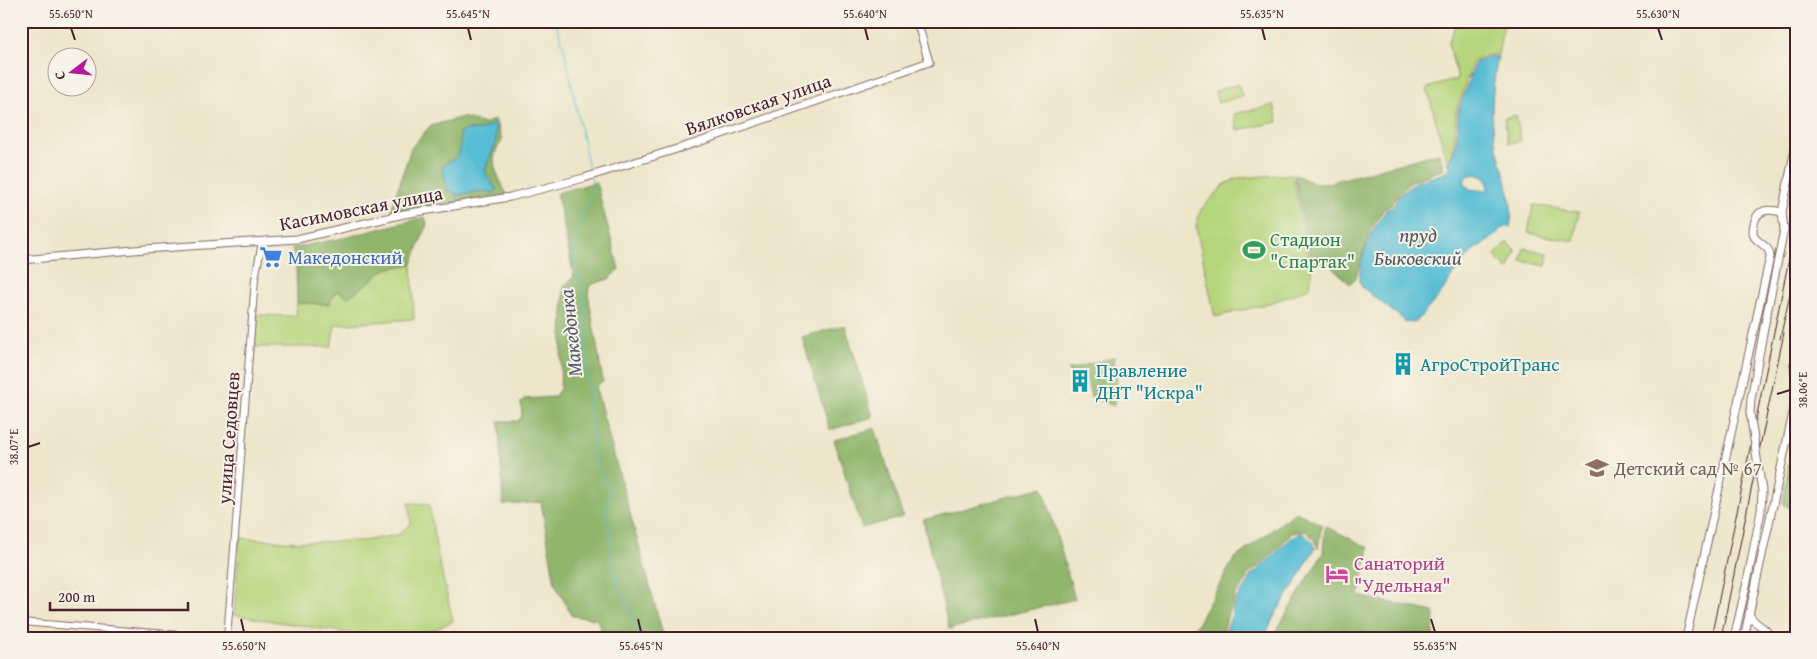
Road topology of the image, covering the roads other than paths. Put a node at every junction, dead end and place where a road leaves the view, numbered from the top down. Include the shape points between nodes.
1 (917, 21) edge
2 (1796, 144) edge
3 (584, 178) joint
4 (1782, 212) junction
5 (262, 242) junction
6 (21, 260) edge
7 (1795, 403) edge
8 (1749, 613) junction
9 (21, 622) edge
10 (1759, 625) junction
11 (119, 630) junction
12 (1744, 636) edge
13 (118, 638) edge
14 (216, 638) edge
15 (227, 638) edge
16 (1686, 638) edge
17 (1734, 638) edge
18 (1770, 638) edge

1 - 3 main road, Вялковская улица via 930,62 736,130
2 - 4 main road
3 - 5 main road, Касимовская улица via 510,197 404,214 307,238
4 - 16 main road via 1768,209 1755,220 1753,233 1768,248 1770,257
4 - 17 main road, bridge via 1784,230 1750,413 1762,491 1761,511
5 - 6 main road, Касимовская улица
5 - 15 street, улица Седовцев via 254,288
7 - 8 main road
8 - 10 main road
8 - 12 main road
9 - 11 street
10 - 12 main road via 1751,627
10 - 18 main road via 1767,630
11 - 13 street
11 - 14 street

